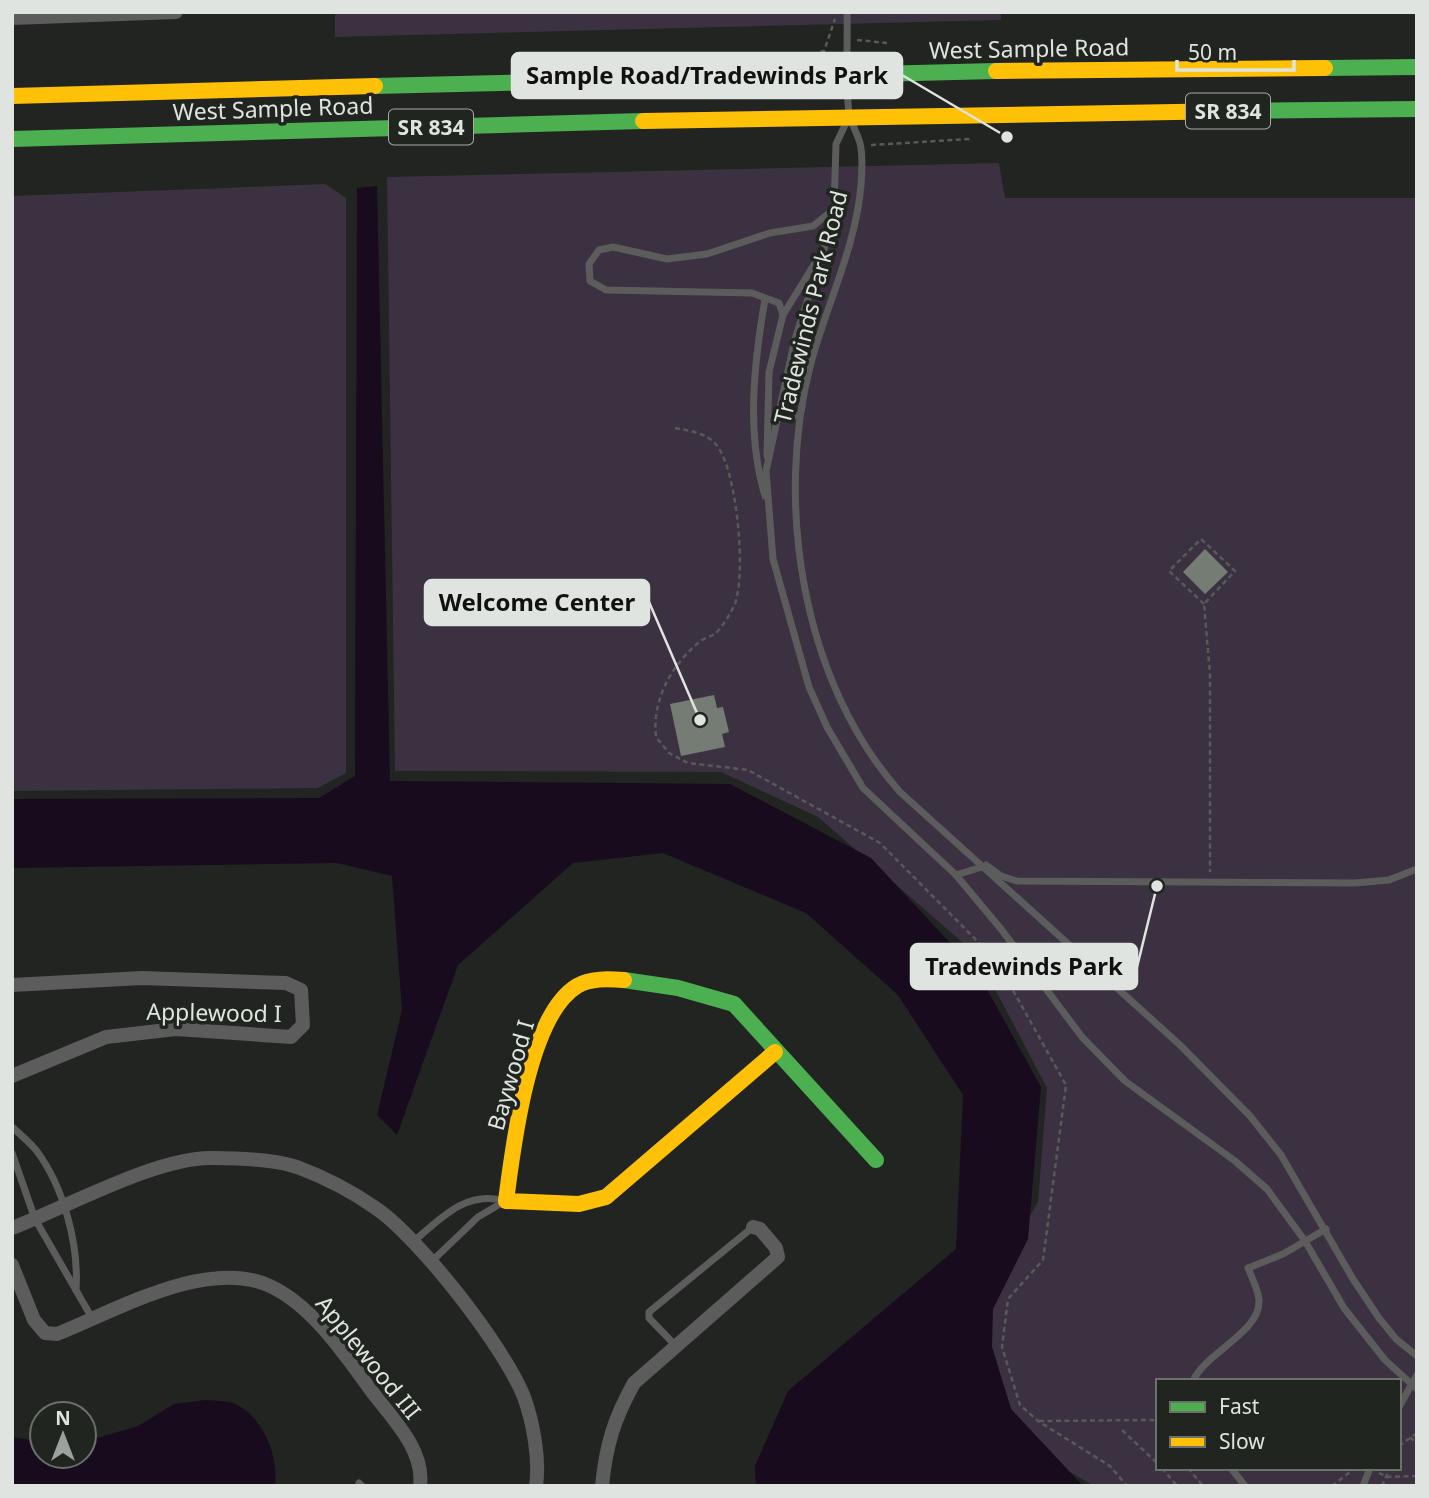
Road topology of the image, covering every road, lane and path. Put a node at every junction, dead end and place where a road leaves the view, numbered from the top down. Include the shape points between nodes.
1 (176, 12) edge
2 (835, 12) edge
3 (847, 12) edge
4 (12, 19) edge
5 (863, 40) dead end
6 (887, 43) dead end
7 (809, 55) dead end
8 (1417, 67) edge
9 (848, 73) junction
10 (12, 96) edge
11 (1417, 108) edge
12 (849, 115) junction
13 (12, 139) edge
14 (970, 139) dead end
15 (871, 145) dead end
16 (834, 209) junction
17 (824, 249) junction
18 (765, 299) junction
19 (783, 315) junction
20 (778, 414) junction
21 (798, 416) junction
22 (675, 428) dead end
23 (766, 471) junction
24 (769, 511) junction
25 (1204, 604) junction
26 (963, 849) junction
27 (982, 867) junction
28 (1417, 869) edge
29 (956, 875) junction
30 (1210, 882) junction
31 (12, 985) edge
32 (775, 1052) junction
33 (12, 1076) edge
34 (12, 1127) edge
35 (12, 1153) edge
36 (876, 1160) dead end
37 (506, 1201) junction
38 (64, 1207) junction
39 (35, 1219) junction
40 (753, 1227) joint
41 (12, 1228) edge
42 (1326, 1229) junction
43 (1305, 1241) junction
44 (412, 1243) junction
45 (431, 1263) junction
46 (12, 1265) edge
47 (76, 1291) junction
48 (93, 1320) junction
49 (675, 1345) junction
50 (1417, 1356) edge
51 (1417, 1375) edge
52 (1194, 1379) edge
53 (1413, 1387) edge
54 (1401, 1404) edge
55 (1038, 1421) junction
56 (1156, 1424) edge
57 (1122, 1430) dead end
58 (1417, 1433) edge
59 (1410, 1437) junction
60 (1401, 1444) edge
61 (1417, 1444) edge
62 (1156, 1462) edge
63 (1164, 1470) edge
64 (1190, 1470) edge
65 (1233, 1470) edge
66 (1352, 1470) edge
67 (1374, 1470) edge
68 (1389, 1470) edge
69 (1417, 1476) edge
70 (1387, 1477) junction
71 (420, 1486) edge
72 (536, 1486) edge
73 (602, 1486) edge
74 (1127, 1486) edge
75 (1177, 1486) edge
76 (1203, 1486) edge
77 (1245, 1486) edge
78 (1332, 1486) edge
79 (1382, 1486) edge

1 - 4 street
2 - 7 path via 833,32 824,51
3 - 9 lane
5 - 6 path
8 - 9 main road, West Sample Road / SR 834
9 - 10 main road, West Sample Road / SR 834
9 - 12 lane
11 - 12 main road, West Sample Road / SR 834
12 - 13 main road, West Sample Road / SR 834
12 - 16 lane, Tradewinds Park Road via 836,144
12 - 21 lane, Tradewinds Park Road via 860,144 862,183 854,229
14 - 15 path
16 - 17 lane, Tradewinds Park Road
16 - 18 lane via 813,226 770,233 707,254 667,259 613,247 599,250 589,264 590,281 606,290 752,293
17 - 19 lane, Tradewinds Park Road
17 - 20 lane, Tradewinds Park Road
18 - 19 lane via 779,303
18 - 24 lane via 757,346 754,461
19 - 23 lane, Tradewinds Park Road via 769,372
20 - 21 lane
20 - 23 lane, Tradewinds Park Road
21 - 26 lane, Tradewinds Park Road via 793,466 796,536 829,671 868,751 885,775
22 - 55 path via 706,437 718,447 726,465 739,559 737,597 716,633 698,642 666,680 656,737 668,753 688,763 748,770 880,843 996,960 1066,1085 1043,1260 1008,1299 1002,1347 1020,1405
23 - 24 lane, Tradewinds Park Road
24 - 29 lane, Tradewinds Park Road via 773,559 787,614 827,727 863,788
25 - 25 path via 1235,571 1201,539 1169,571
25 - 30 path via 1210,674
26 - 27 lane, Tradewinds Park Road
26 - 30 lane, Tradewinds Park Road via 1001,876 1017,881
27 - 29 lane
27 - 42 lane, Tradewinds Park Road via 1180,1045 1250,1116 1281,1155
28 - 30 lane, Tradewinds Park Road via 1389,880 1355,883
29 - 43 lane, Tradewinds Park Road via 1082,1037 1125,1081 1267,1189
31 - 33 street, Applewood I via 142,978 286,983 301,990 303,1024 291,1037 176,1030 106,1037
32 - 36 main road, Baywood I
32 - 37 main road via 606,1198 579,1204
32 - 37 main road, Baywood I via 734,1004 710,995 600,978 578,986 556,1004 540,1038 514,1140
34 - 38 lane via 36,1150
35 - 39 lane
37 - 44 lane via 491,1197 454,1207
37 - 45 lane via 478,1217
38 - 39 street
38 - 44 street via 167,1164 209,1158 252,1160 295,1166 333,1184 378,1210
38 - 47 lane via 78,1265
39 - 41 street
39 - 47 lane
40 - 49 street via 761,1228 778,1257
40 - 49 lane via 649,1312 649,1318
42 - 43 lane
42 - 50 lane, Tradewinds Park Road via 1380,1318
43 - 52 lane via 1248,1268 1259,1297 1255,1315
43 - 53 lane, Tradewinds Park Road via 1344,1308
44 - 45 street
45 - 72 street via 500,1352 524,1397 534,1443
46 - 48 street, Applewood III via 34,1320 45,1333 57,1334
47 - 48 lane
48 - 71 street, Applewood III via 168,1288 206,1280 236,1277 270,1286 301,1306 354,1366 409,1443 420,1464
49 - 73 street via 634,1383 619,1410 606,1444
51 - 53 lane
53 - 54 lane
55 - 56 path via 1153,1420
55 - 74 path via 1110,1466
57 - 62 path
58 - 59 path
59 - 60 path
59 - 61 path
63 - 75 path
64 - 76 path
65 - 77 lane
66 - 78 path
67 - 70 path
68 - 70 path
69 - 70 path
70 - 79 path

